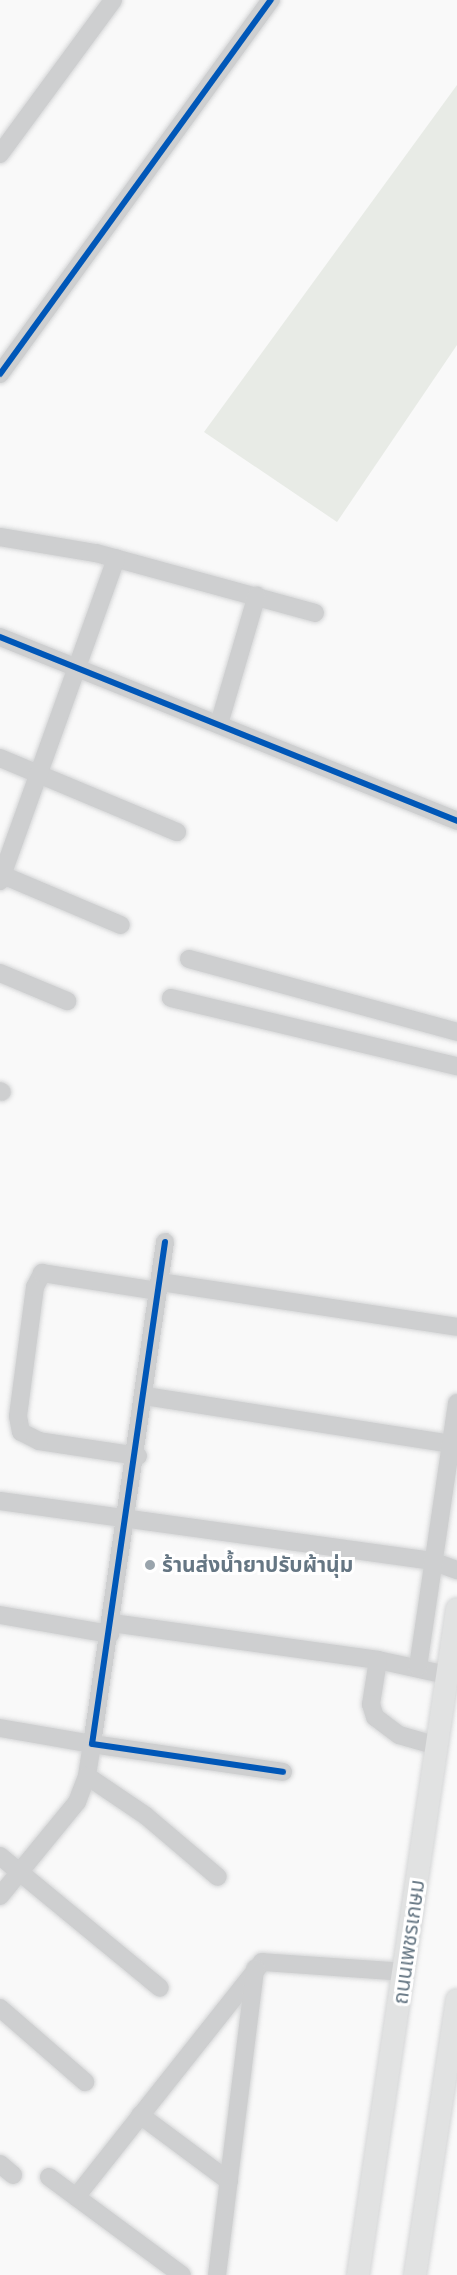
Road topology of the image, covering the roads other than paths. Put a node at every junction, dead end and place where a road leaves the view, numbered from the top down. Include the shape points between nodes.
1 (113, 0) edge
2 (271, 0) edge
3 (0, 154) edge
4 (0, 374) edge
5 (0, 537) edge
6 (116, 558) junction
7 (257, 595) junction
8 (315, 613) dead end
9 (0, 637) edge
10 (78, 670) junction
11 (219, 724) junction
12 (0, 758) edge
13 (41, 775) junction
14 (457, 821) edge
15 (177, 832) dead end
16 (1, 877) edge
17 (121, 925) dead end
18 (189, 959) dead end
19 (0, 973) edge
20 (171, 998) dead end
21 (67, 1001) dead end
22 (457, 1032) edge
23 (457, 1066) edge
24 (165, 1242) dead end
25 (159, 1286) junction
26 (457, 1327) edge
27 (145, 1396) junction
28 (457, 1403) edge
29 (454, 1445) edge
30 (138, 1456) junction
31 (0, 1501) edge
32 (128, 1518) junction
33 (432, 1561) junction
34 (457, 1570) edge
35 (457, 1609) edge
36 (0, 1615) edge
37 (111, 1628) junction
38 (378, 1660) junction
39 (418, 1666) junction
40 (447, 1676) junction
41 (0, 1728) edge
42 (92, 1744) junction
43 (437, 1746) junction
44 (283, 1772) dead end
45 (87, 1776) junction
46 (0, 1856) edge
47 (19, 1872) junction
48 (218, 1877) dead end
49 (0, 1896) edge
50 (255, 1968) junction
51 (404, 1972) junction
52 (160, 1989) dead end
53 (457, 2000) edge
54 (0, 2008) edge
55 (85, 2082) dead end
56 (140, 2115) junction
57 (49, 2177) dead end
58 (229, 2181) junction
59 (76, 2197) junction
60 (182, 2275) edge
61 (217, 2275) edge
62 (358, 2275) edge
63 (415, 2275) edge

1 - 3 street
2 - 4 street
5 - 6 street
6 - 7 street
6 - 10 street
7 - 8 street
7 - 11 street
9 - 10 street
10 - 11 street
10 - 13 street
11 - 14 street
12 - 13 street
13 - 15 street
13 - 16 street
16 - 17 street
18 - 22 street
19 - 21 street
20 - 23 street
24 - 25 street
25 - 26 street
25 - 27 street
25 - 30 street via 42,1273 35,1287 18,1416 21,1432 39,1441
27 - 29 street
27 - 30 street
28 - 29 street
29 - 33 street
30 - 32 street
31 - 32 street
32 - 33 street
32 - 37 street
33 - 34 street
33 - 39 street
35 - 40 main road, ถนนเพชรเกษม
36 - 37 street
37 - 38 street
37 - 42 street
38 - 39 street
38 - 43 street via 371,1704 375,1717 399,1735
39 - 40 street
40 - 43 main road, ถนนเพชรเกษม
41 - 42 street
42 - 44 street
42 - 45 street
43 - 51 main road, ถนนเพชรเกษม
45 - 47 street via 76,1802
45 - 48 street via 146,1816
46 - 47 street
47 - 49 street
47 - 52 street
50 - 51 street via 273,1959
50 - 56 street
50 - 58 street
51 - 62 main road, ถนนเพชรเกษม
53 - 63 main road
54 - 55 street
56 - 58 street
56 - 59 street
57 - 59 street
58 - 61 street
59 - 60 street

